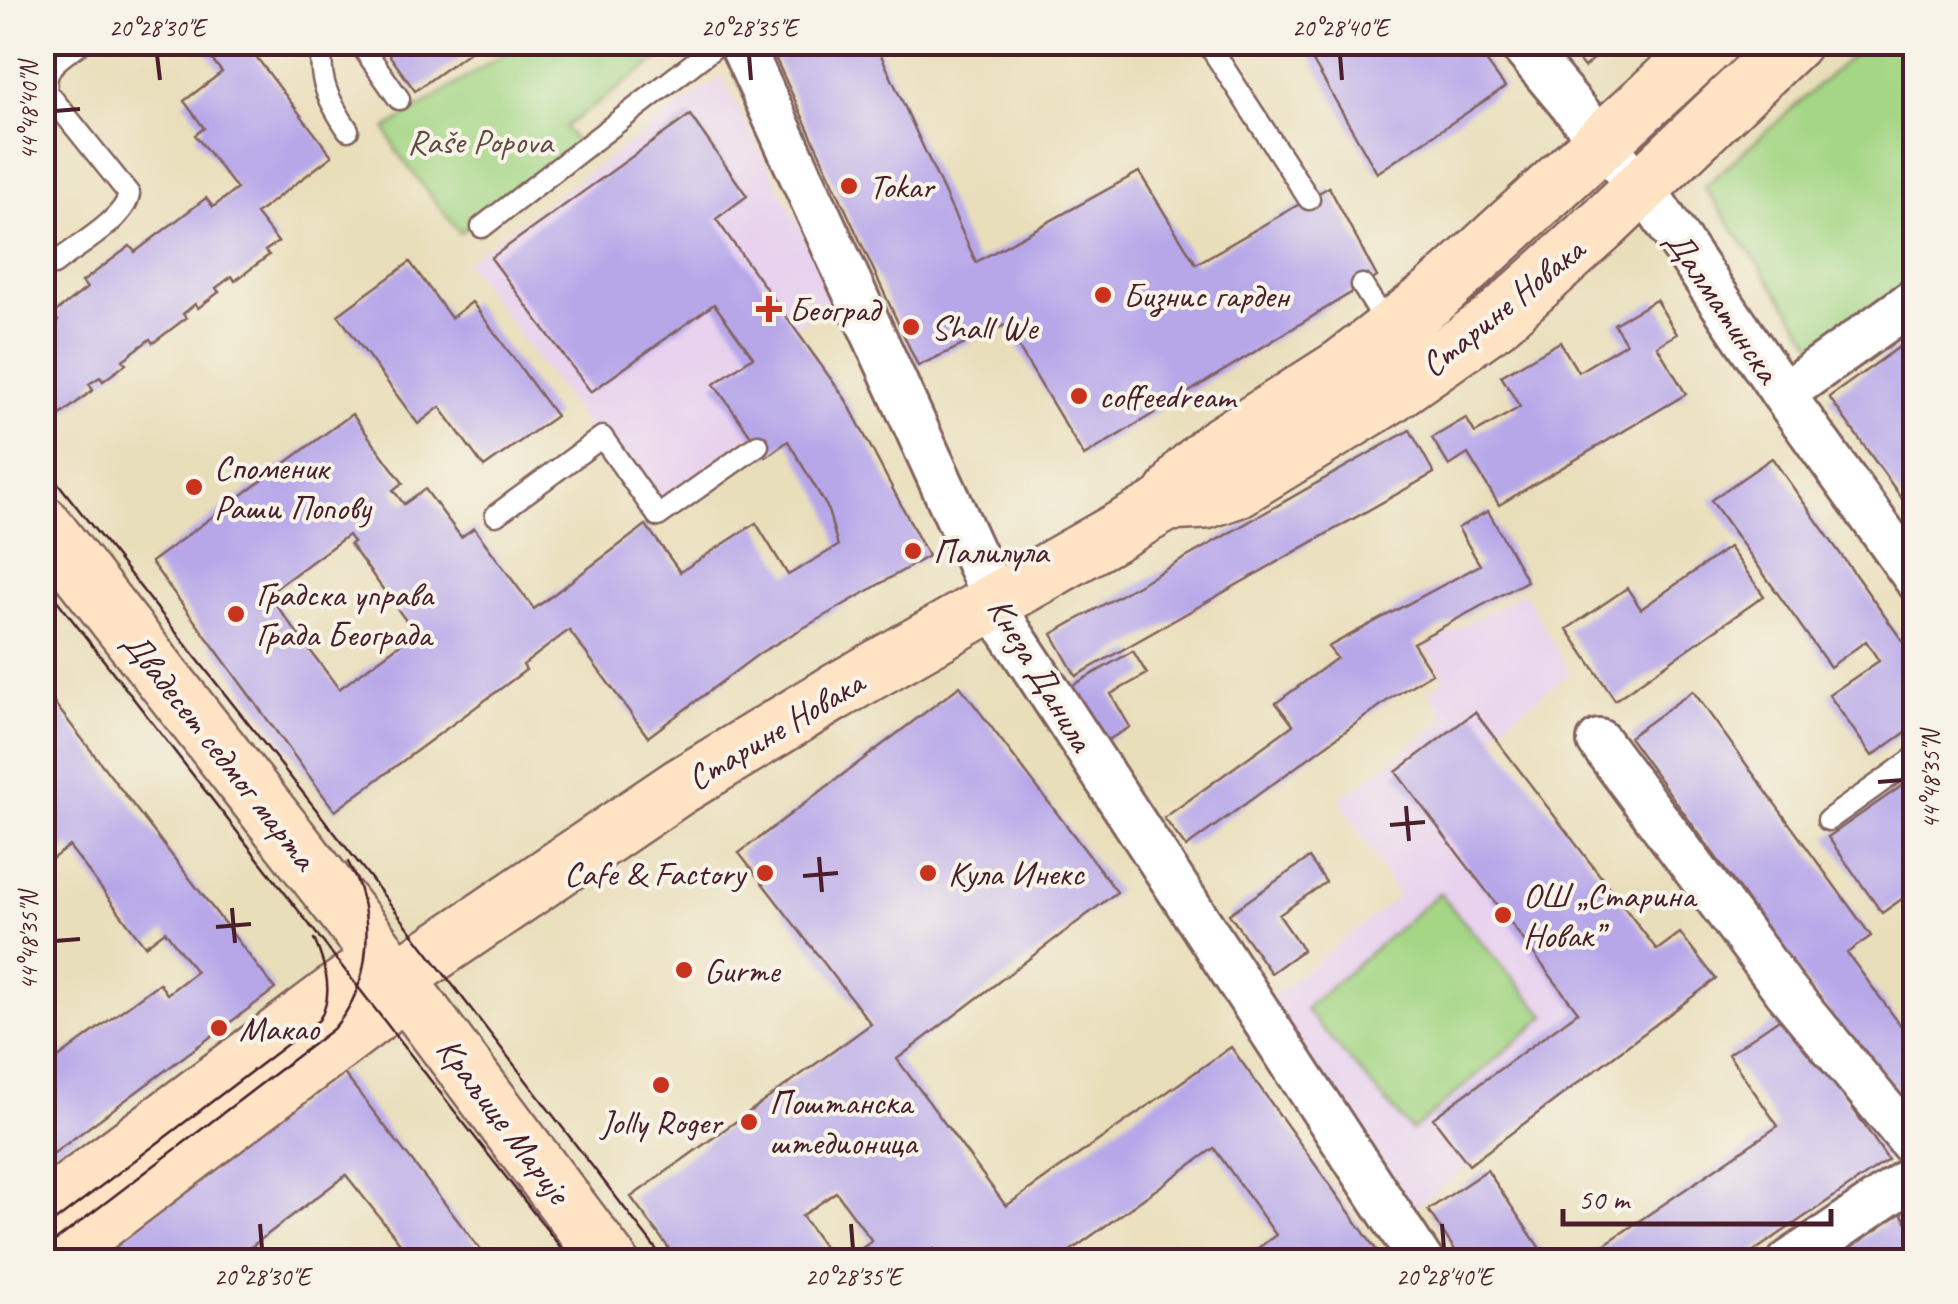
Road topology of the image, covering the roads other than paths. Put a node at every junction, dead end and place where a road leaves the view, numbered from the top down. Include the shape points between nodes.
1 (82, 42) edge
2 (323, 42) edge
3 (359, 42) edge
4 (722, 42) edge
5 (740, 42) edge
6 (1207, 42) edge
7 (1518, 42) edge
8 (1711, 42) edge
9 (1793, 42) edge
10 (399, 99) dead end
11 (348, 130) dead end
12 (1603, 144) junction
13 (1641, 188) junction
14 (1309, 199) dead end
15 (482, 227) dead end
16 (54, 264) dead end
17 (1916, 299) edge
18 (1783, 394) junction
19 (758, 445) dead end
20 (1167, 503) junction
21 (496, 515) dead end
22 (42, 522) edge
23 (1916, 579) edge
24 (994, 602) junction
25 (1599, 741) dead end
26 (1916, 757) edge
27 (1828, 820) dead end
28 (396, 979) junction
29 (1916, 1148) edge
30 (1916, 1176) edge
31 (42, 1212) edge
32 (48, 1262) edge
33 (610, 1262) edge
34 (1422, 1262) edge
35 (1789, 1262) edge

1 - 16 lane via 48,67 46,92 129,194 128,204
2 - 11 lane via 326,98
3 - 10 lane
4 - 15 lane
5 - 24 street, Кнеза Данила
6 - 14 lane
7 - 12 street, Далматинска
8 - 12 main road, Старине Новака
9 - 13 main road, Старине Новака
12 - 13 street, Далматинска
12 - 20 main road, Старине Новака via 1435,295 1376,308 1342,367 1217,447
13 - 18 street, Далматинска
13 - 20 main road, Старине Новака via 1494,322 1386,398 1236,490 1206,501
17 - 18 street
18 - 23 street, Далматинска
19 - 21 lane via 658,516 602,437
20 - 24 main road, Старине Новака
22 - 28 main road, Двадесет седмог марта
24 - 28 main road, Старине Новака via 679,786
24 - 34 street, Кнеза Данила
25 - 29 street via 1784,990
26 - 27 lane
28 - 31 main road, Старине Новака via 354,980
28 - 32 main road, Старине Новака via 379,1011
28 - 33 main road, Краљице Марије
30 - 35 street

